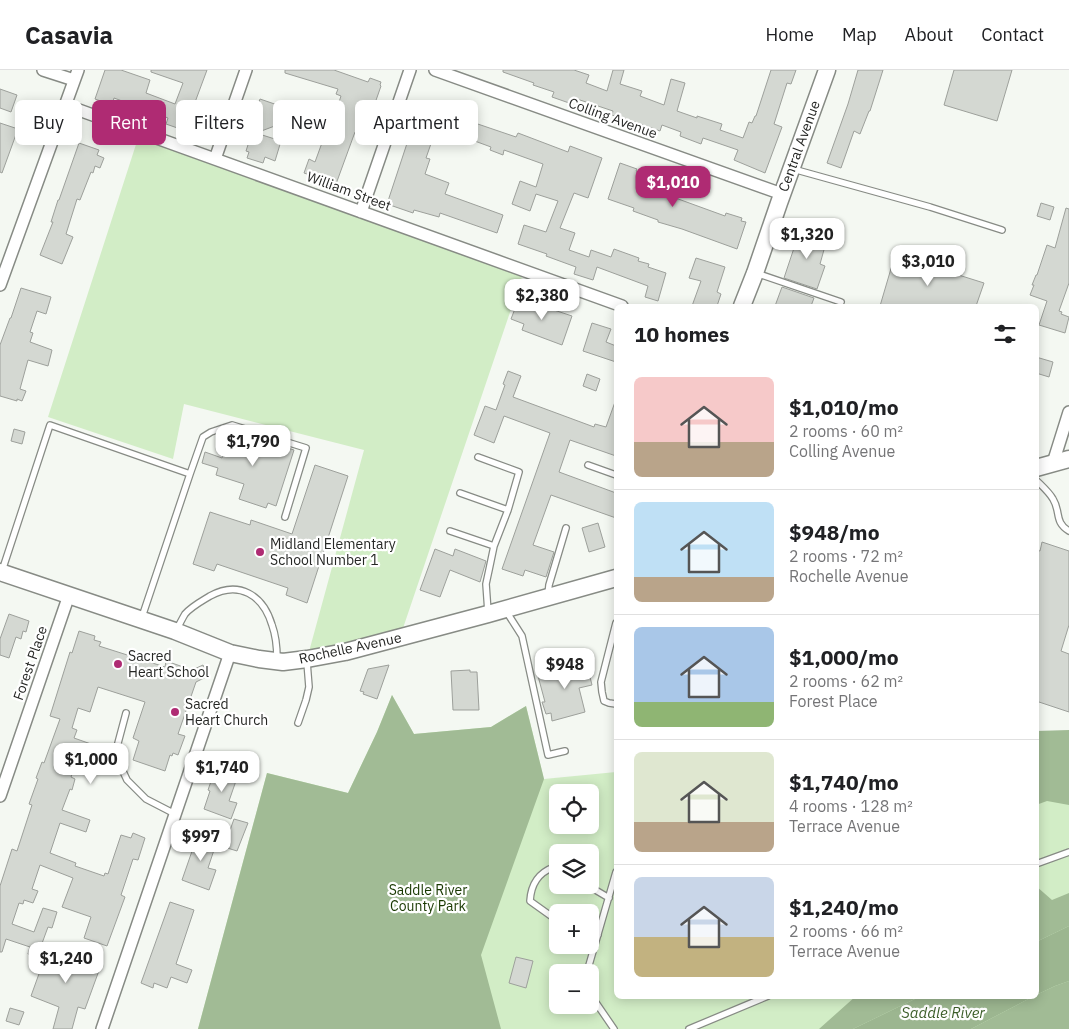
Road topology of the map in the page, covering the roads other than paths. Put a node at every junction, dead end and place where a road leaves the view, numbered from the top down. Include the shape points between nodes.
1 (43, 70) edge
2 (246, 70) edge
3 (410, 70) edge
4 (435, 70) edge
5 (827, 70) edge
6 (76, 75) edge
7 (68, 100) edge
8 (82, 111) edge
9 (51, 145) edge
10 (215, 159) junction
11 (791, 169) junction
12 (782, 194) junction
13 (361, 212) junction
14 (1002, 230) dead end
15 (755, 273) junction
16 (0, 285) edge
17 (841, 302) dead end
18 (616, 304) edge
19 (743, 304) edge
20 (1069, 412) edge
21 (478, 457) dead end
22 (1061, 461) edge
23 (588, 465) dead end
24 (1039, 467) edge
25 (190, 474) junction
26 (614, 474) edge
27 (1039, 483) edge
28 (460, 493) dead end
29 (508, 510) junction
30 (285, 517) dead end
31 (566, 528) dead end
32 (450, 531) dead end
33 (1069, 531) edge
34 (494, 546) junction
35 (1, 572) edge
36 (614, 579) edge
37 (69, 595) junction
38 (548, 598) junction
39 (505, 610) junction
40 (488, 614) junction
41 (141, 619) junction
42 (175, 631) junction
43 (614, 631) edge
44 (230, 653) junction
45 (307, 660) junction
46 (277, 661) junction
47 (614, 704) edge
48 (126, 713) dead end
49 (298, 723) dead end
50 (565, 751) dead end
51 (0, 796) edge
52 (175, 814) junction
53 (1069, 852) edge
54 (1039, 863) edge
55 (549, 869) edge
56 (614, 879) edge
57 (599, 892) edge
58 (609, 898) junction
59 (549, 915) edge
60 (599, 932) edge
61 (761, 999) edge
62 (599, 1007) edge
63 (102, 1029) edge
64 (614, 1029) edge
65 (689, 1029) edge

1 - 6 street
2 - 10 street
3 - 13 street
4 - 12 street, Colling Avenue
5 - 11 street, Central Avenue
6 - 7 street
8 - 10 street, William Street
9 - 16 street
10 - 13 street, William Street
11 - 12 street, Central Avenue
11 - 14 lane
12 - 15 street, Central Avenue
13 - 18 street, William Street
15 - 17 lane
15 - 19 street, Central Avenue
20 - 22 street
21 - 29 lane via 519,472
22 - 24 street
23 - 26 lane
25 - 30 lane via 203,437 232,425 306,448
25 - 35 lane via 50,425
25 - 41 lane
27 - 33 lane via 1053,498 1058,519
28 - 29 lane
29 - 34 lane
31 - 38 lane
32 - 34 lane
34 - 40 lane via 486,584
35 - 37 street, Rochelle Avenue
36 - 38 street, Rochelle Avenue
37 - 41 street, Rochelle Avenue
37 - 51 street, Forest Place
38 - 39 street, Rochelle Avenue
39 - 40 street, Rochelle Avenue
39 - 50 lane via 522,636 548,755
40 - 45 street, Rochelle Avenue
41 - 42 street, Rochelle Avenue
42 - 44 street, Rochelle Avenue
42 - 46 lane via 186,613 200,601 234,589 248,592 261,604 272,623
43 - 47 lane via 601,682 604,700
44 - 46 street, Rochelle Avenue
44 - 52 street
45 - 46 street, Rochelle Avenue
45 - 49 lane via 309,687
48 - 52 lane via 118,743 120,765 127,780 146,799
52 - 63 street
53 - 54 lane
55 - 59 lane via 538,877 530,892 530,901
56 - 58 lane
57 - 58 lane
58 - 60 lane
61 - 65 lane
62 - 64 lane

